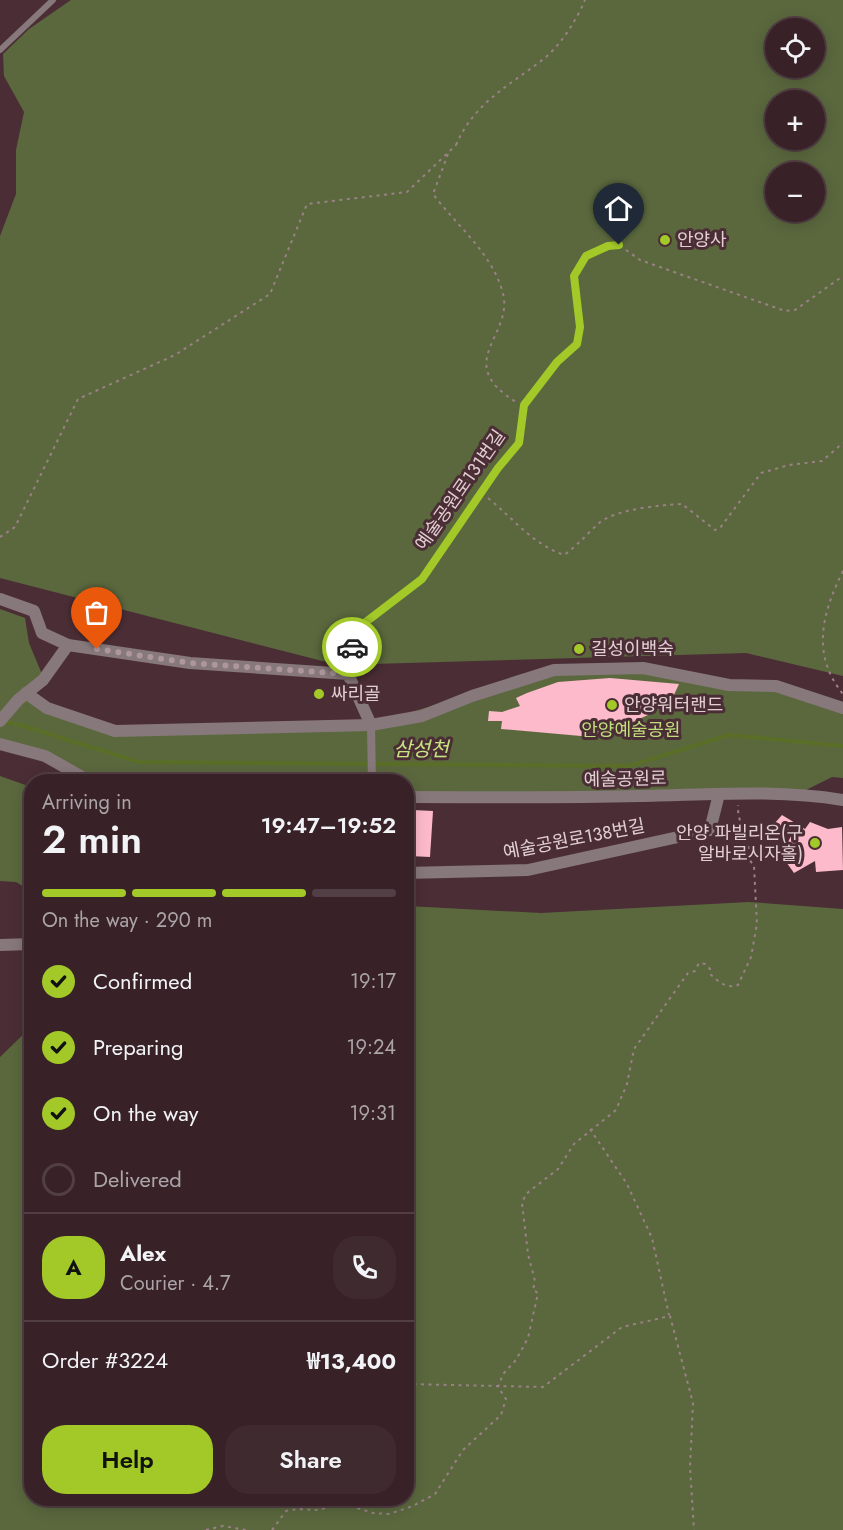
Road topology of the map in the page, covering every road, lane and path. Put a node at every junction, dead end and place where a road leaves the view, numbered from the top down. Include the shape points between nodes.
1 (53, 0) edge
2 (585, 0) edge
3 (0, 50) edge
4 (456, 145) junction
5 (619, 245) joint
6 (843, 276) edge
7 (524, 405) junction
8 (843, 443) edge
9 (481, 493) junction
10 (0, 537) edge
11 (843, 571) edge
12 (0, 599) edge
13 (68, 645) junction
14 (348, 674) junction
15 (26, 693) junction
16 (843, 694) edge
17 (843, 708) edge
18 (0, 721) edge
19 (371, 731) junction
20 (0, 744) edge
21 (76, 774) edge
22 (372, 774) edge
23 (737, 793) junction
24 (719, 794) junction
25 (414, 797) edge
26 (843, 800) edge
27 (414, 873) edge
28 (24, 944) edge
29 (0, 945) edge
30 (590, 1130) junction
31 (670, 1316) junction
32 (414, 1384) edge
33 (498, 1387) junction
34 (414, 1505) edge
35 (330, 1506) edge
36 (351, 1506) edge
37 (413, 1506) edge
38 (206, 1530) edge
39 (246, 1530) edge
40 (272, 1530) edge
41 (694, 1530) edge

1 - 3 lane
2 - 4 path via 559,43 489,99 463,127
4 - 7 path via 445,158 433,194 485,256 503,291 504,317 488,349 487,370 502,391
4 - 10 path via 407,192 307,204 270,294 175,356 78,399 15,527
5 - 6 path via 640,260 785,311 795,310
5 - 7 lane via 586,256 574,276 580,327 577,344 557,362
7 - 9 lane, 예술공원로131번길 via 519,443
8 - 9 path via 822,461 761,473 715,530 682,504 655,505 600,522 564,555 517,527
9 - 14 lane, 예술공원로131번길 via 422,579 358,628 352,640
11 - 16 path via 830,600 821,646
12 - 13 street via 34,611 42,633
13 - 14 street via 190,663
13 - 15 street via 44,680
14 - 19 street
15 - 18 street
15 - 19 street via 47,708 115,731
17 - 19 street via 776,686 729,685 643,668 554,670
19 - 22 street
20 - 21 street via 45,756
23 - 24 street, 예술공원로
23 - 26 street, 예술공원로 via 806,794
23 - 30 path via 738,820 748,840 756,881 757,924 751,957 738,985 731,988 710,974 705,964 699,963 695,971 688,973 634,1049 627,1084 616,1110
24 - 25 street, 예술공원로
24 - 27 street, 예술공원로138번길 via 710,830 528,870
28 - 29 street
30 - 31 path via 627,1184 652,1238
30 - 33 path via 574,1144 558,1169 526,1194 522,1203 535,1281 533,1290 538,1293 525,1344
31 - 33 path via 622,1327 543,1388
31 - 41 path via 693,1403 690,1467
32 - 33 path
33 - 34 path via 506,1399 501,1415 463,1450 435,1494
35 - 40 path via 321,1511 286,1511
36 - 37 path via 389,1514
38 - 39 path

